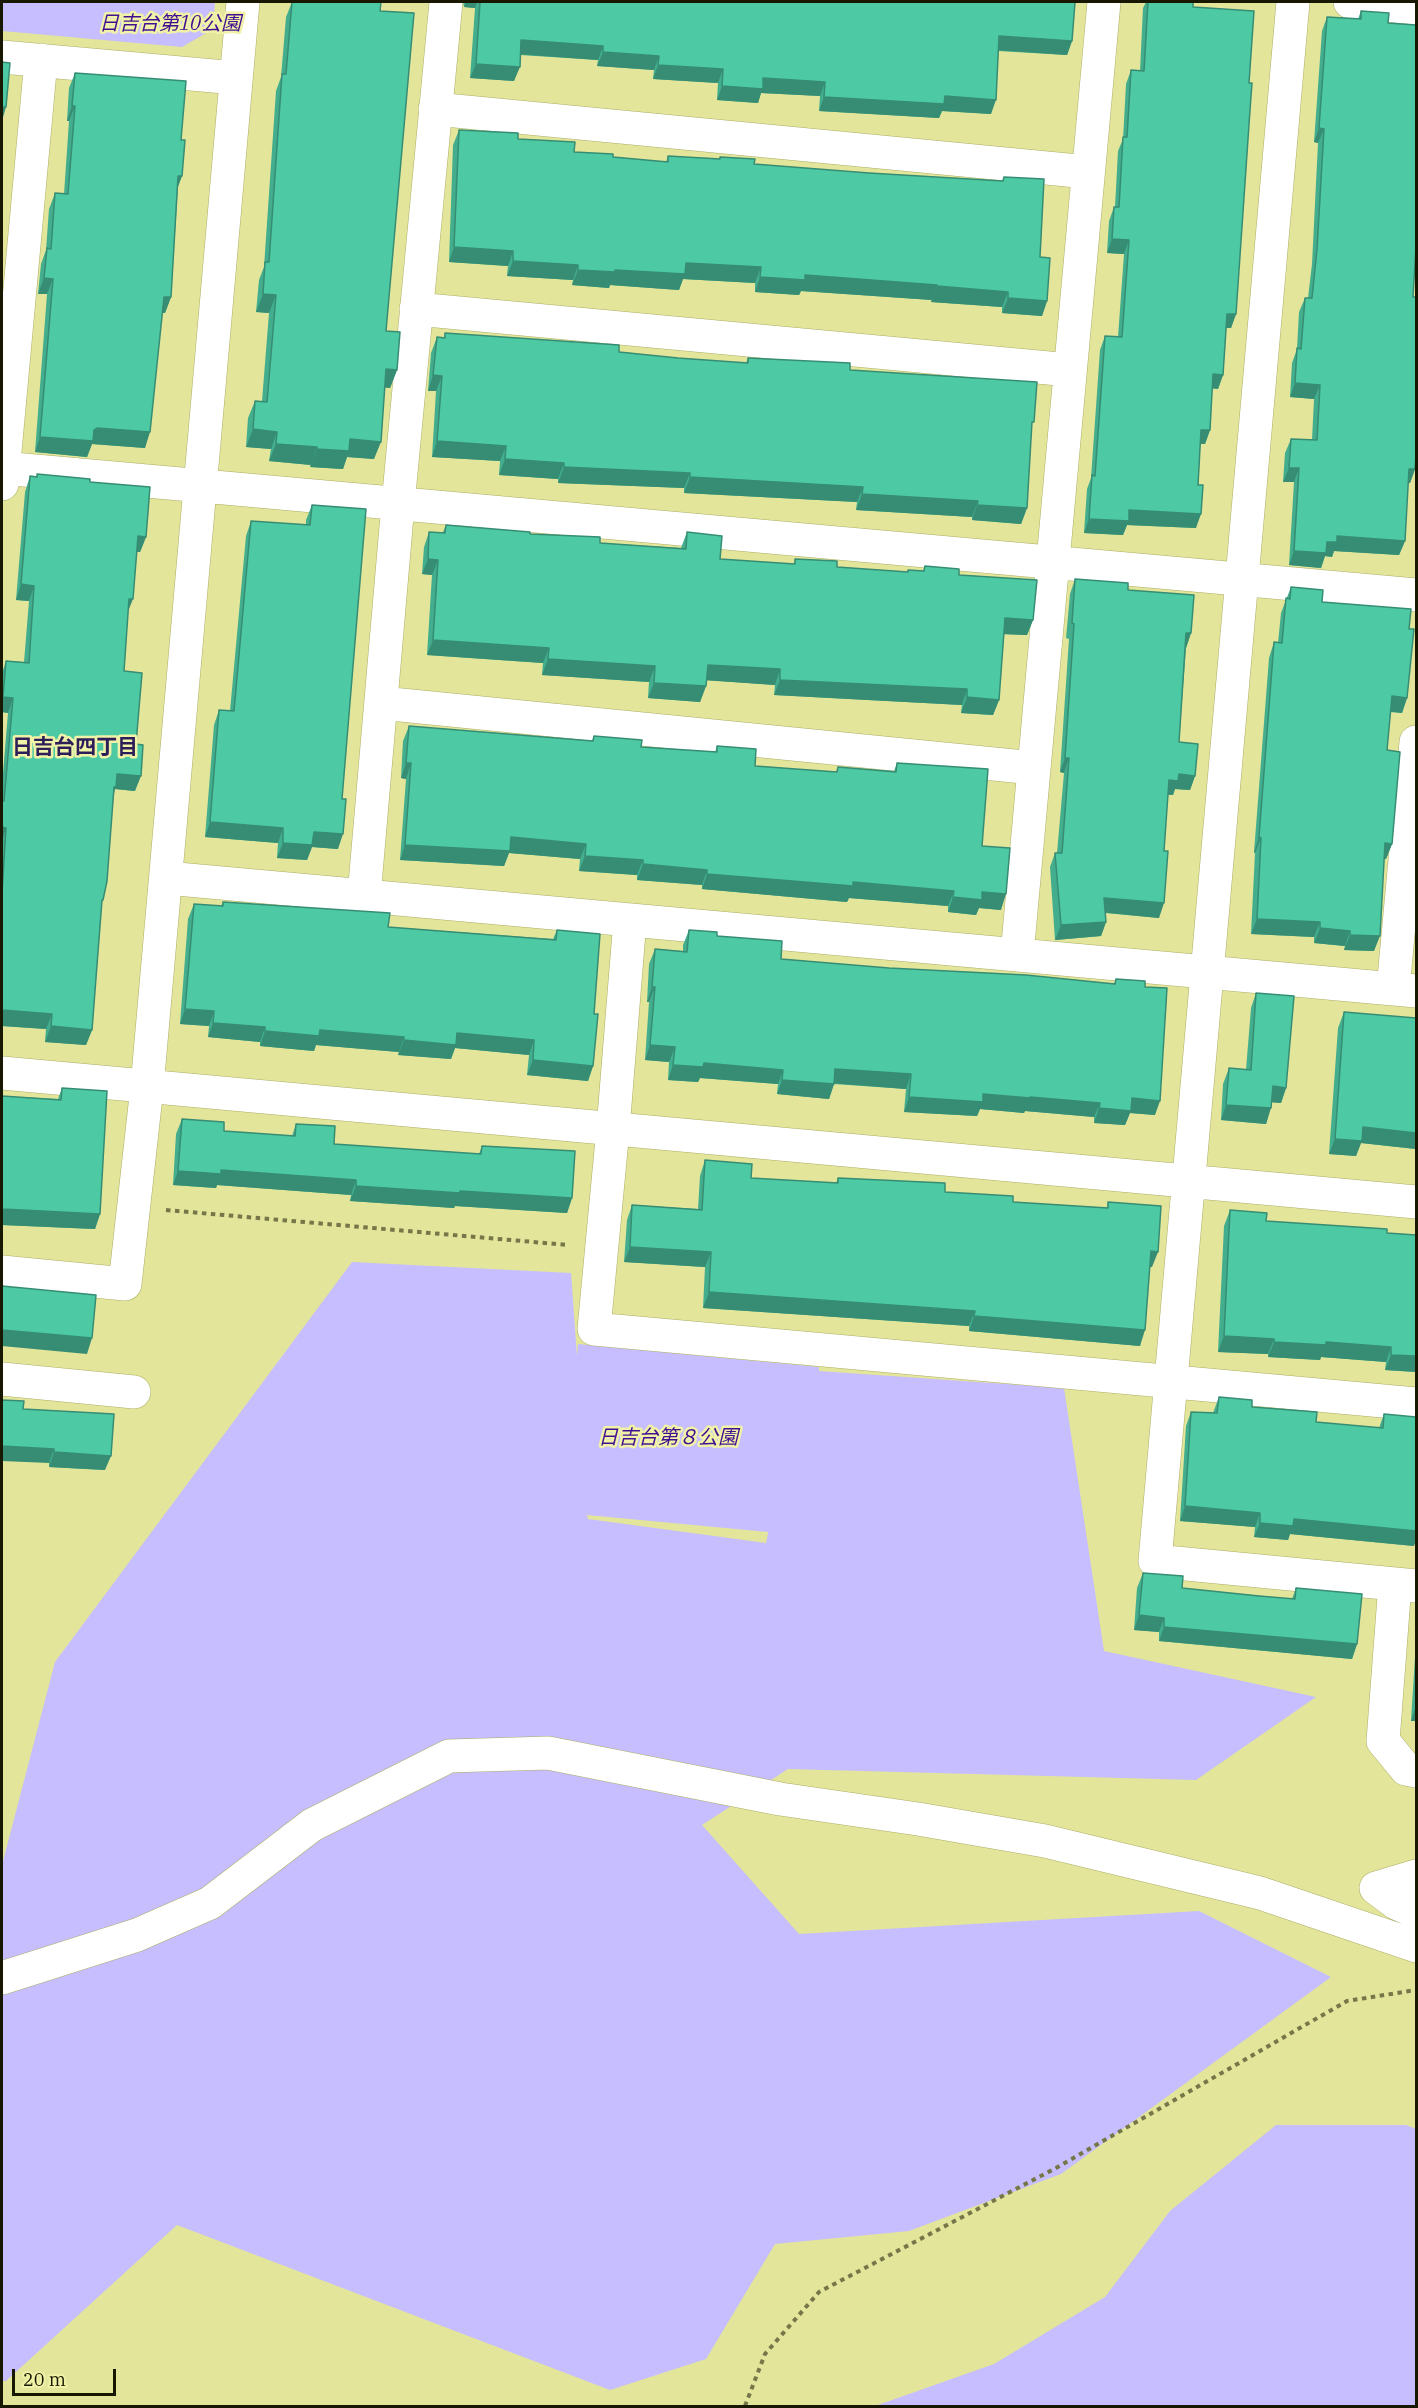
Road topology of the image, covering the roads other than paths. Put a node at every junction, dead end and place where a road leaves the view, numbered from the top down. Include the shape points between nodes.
1 (243, 2) edge
2 (446, 2) edge
3 (1104, 2) edge
4 (1293, 2) edge
5 (1350, 2) edge
6 (1416, 8) edge
7 (2, 57) edge
8 (40, 60) junction
9 (236, 78) junction
10 (435, 109) junction
11 (1088, 172) junction
12 (416, 309) junction
13 (1070, 370) junction
14 (2, 473) edge
15 (201, 486) junction
16 (398, 504) junction
17 (1052, 563) junction
18 (1242, 580) junction
19 (1416, 595) edge
20 (381, 703) junction
21 (1416, 742) edge
22 (1034, 768) junction
23 (1414, 796) edge
24 (166, 878) junction
25 (364, 896) junction
26 (630, 920) junction
27 (1017, 955) junction
28 (1207, 972) junction
29 (1405, 990) edge
30 (2, 1073) edge
31 (147, 1087) junction
32 (614, 1129) junction
33 (1188, 1181) junction
34 (1416, 1202) edge
35 (2, 1272) edge
36 (2, 1379) edge
37 (1171, 1382) junction
38 (134, 1392) dead end
39 (1416, 1404) edge
40 (1406, 1585) edge
41 (1416, 1771) edge
42 (1416, 1876) edge
43 (1416, 1912) edge
44 (1416, 1946) edge
45 (2, 1978) edge

1 - 9 street
2 - 10 street
3 - 11 street
4 - 18 street
5 - 6 street
7 - 8 street
8 - 9 street
8 - 14 street
9 - 15 street
10 - 11 street
10 - 12 street
11 - 13 street
12 - 13 street
12 - 16 street
13 - 17 street
14 - 15 street
15 - 16 street
15 - 24 street
16 - 17 street
16 - 20 street
17 - 18 street
17 - 22 street
18 - 19 street
18 - 28 street
20 - 22 street
20 - 25 street
21 - 23 street
22 - 27 street
23 - 29 street
24 - 25 street
24 - 31 street
25 - 26 street
26 - 27 street
26 - 32 street
27 - 28 street
28 - 29 street
28 - 33 street
30 - 31 street
31 - 32 street
31 - 35 street via 125,1284
32 - 33 street
32 - 37 street via 594,1329
33 - 34 street
33 - 37 street
36 - 38 street
37 - 39 street
37 - 40 street via 1155,1561
40 - 41 street via 1383,1741 1406,1769
42 - 43 street via 1377,1888
44 - 45 street via 1260,1893 1045,1841 780,1799 548,1753 449,1756 312,1825 210,1903 137,1935

